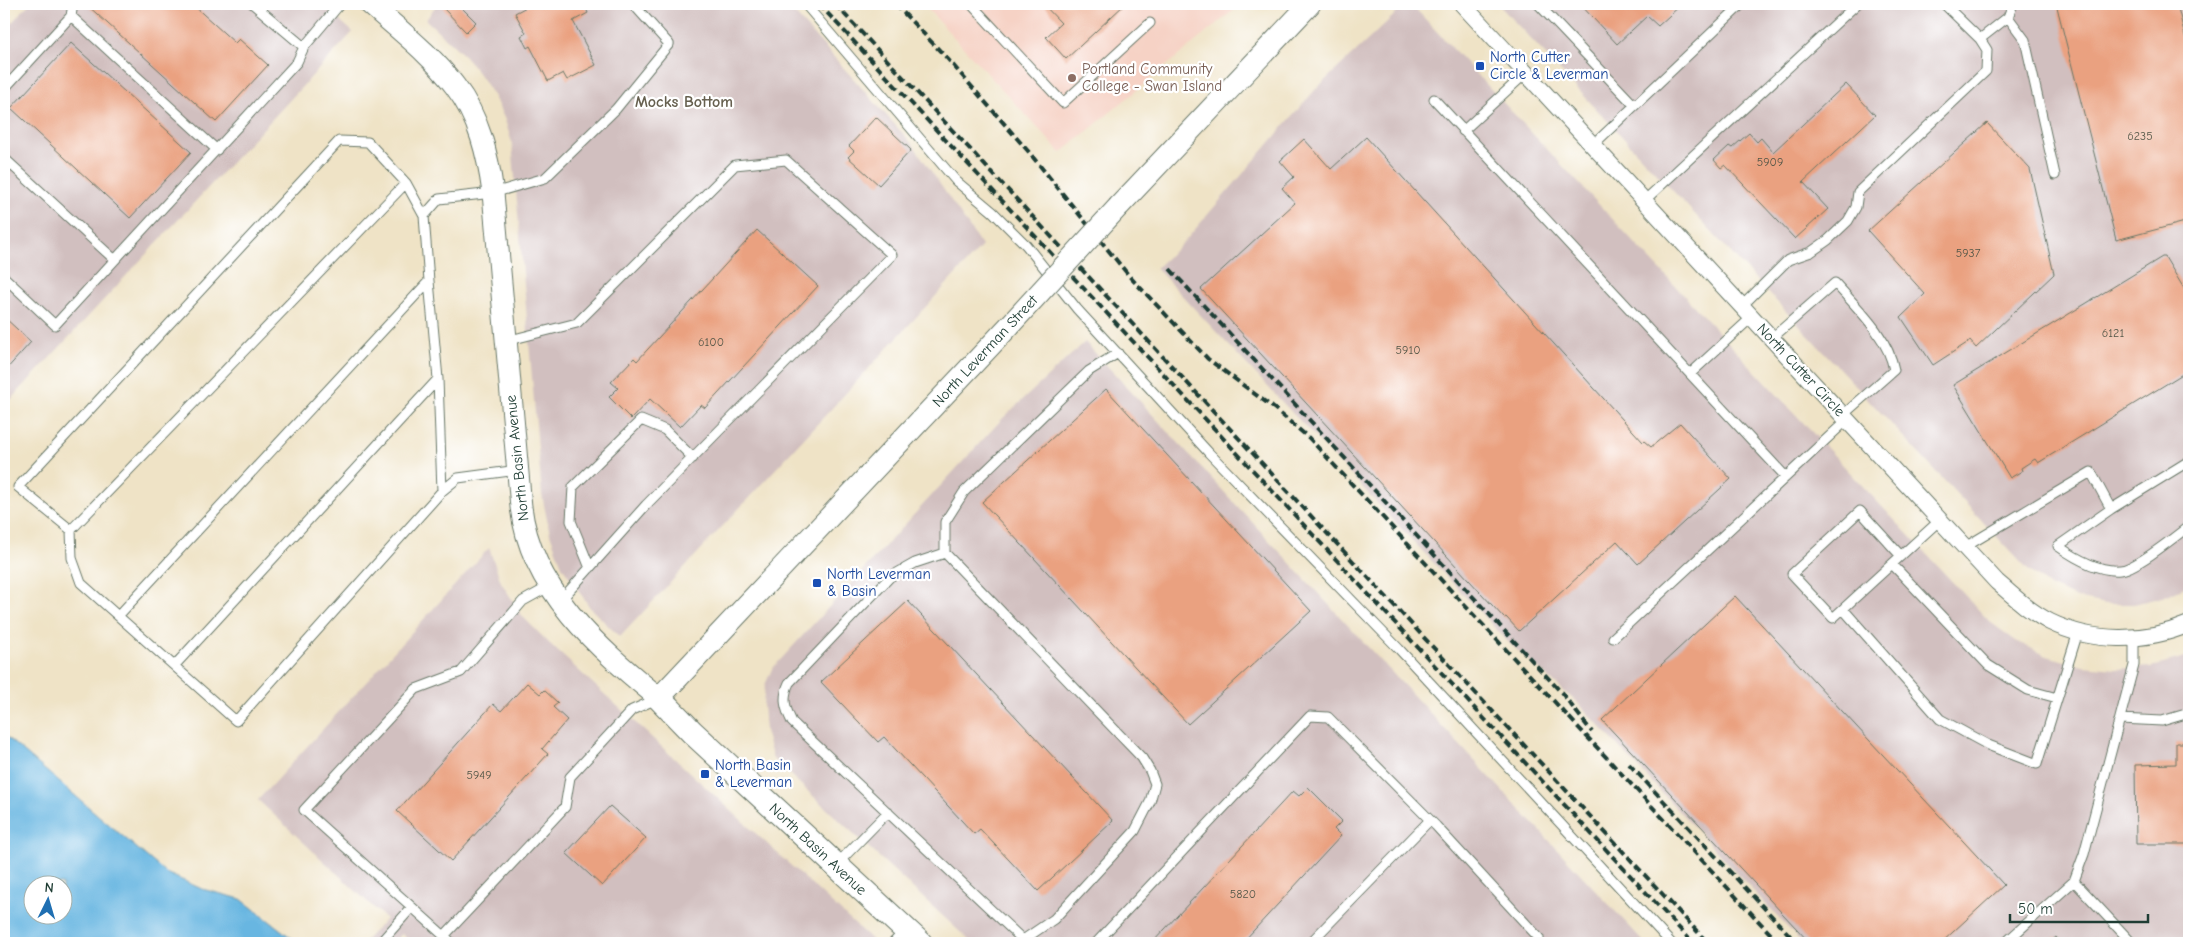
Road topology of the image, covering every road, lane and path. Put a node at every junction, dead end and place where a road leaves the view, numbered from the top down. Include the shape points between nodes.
1 (73, 4) edge
2 (253, 4) edge
3 (340, 4) edge
4 (370, 4) edge
5 (633, 4) edge
6 (805, 4) edge
7 (972, 4) edge
8 (1310, 4) edge
9 (1462, 4) edge
10 (1538, 4) edge
11 (1742, 4) edge
12 (1856, 4) edge
13 (1944, 4) edge
14 (2013, 4) edge
15 (71, 16) junction
16 (2008, 17) junction
17 (1150, 23) dead end
18 (1980, 40) junction
19 (304, 47) junction
20 (1526, 73) junction
21 (4, 89) edge
22 (1434, 99) dead end
23 (1634, 105) junction
24 (1463, 131) junction
25 (1592, 145) junction
26 (217, 150) junction
27 (4, 158) edge
28 (2055, 175) dead end
29 (406, 183) junction
30 (493, 193) junction
31 (1644, 201) junction
32 (424, 216) junction
33 (115, 260) junction
34 (4, 277) edge
35 (429, 281) junction
36 (1747, 311) junction
37 (1772, 338) junction
38 (506, 341) junction
39 (1118, 353) junction
40 (1690, 374) junction
41 (438, 379) junction
42 (1845, 417) junction
43 (693, 458) junction
44 (2189, 461) edge
45 (518, 470) junction
46 (1786, 477) junction
47 (442, 491) junction
48 (2111, 508) junction
49 (1940, 520) junction
50 (2189, 526) edge
51 (71, 530) junction
52 (1965, 547) junction
53 (945, 553) junction
54 (1901, 556) junction
55 (1892, 564) junction
56 (590, 568) junction
57 (555, 594) junction
58 (1844, 609) junction
59 (119, 616) junction
60 (2189, 624) edge
61 (2078, 632) junction
62 (1612, 638) dead end
63 (2134, 638) junction
64 (175, 665) junction
65 (659, 698) junction
66 (2057, 698) junction
67 (2189, 713) edge
68 (2120, 719) junction
69 (888, 812) junction
70 (1429, 821) junction
71 (836, 865) junction
72 (2074, 881) junction
73 (412, 907) junction
74 (444, 936) junction
75 (907, 939) edge
76 (1022, 942) edge
77 (380, 943) edge
78 (452, 943) edge
79 (1096, 943) edge
80 (1310, 943) edge
81 (1539, 943) edge
82 (1671, 943) edge
83 (2005, 943) edge
84 (2132, 943) edge

1 - 15 lane
2 - 19 lane
3 - 19 lane
4 - 30 street, North Basin Avenue via 456,86 481,134
5 - 30 lane via 669,44 616,109 545,178
6 - 39 lane via 956,181 1026,245
7 - 17 lane via 1063,103
8 - 65 street, North Leverman Street, bridge
9 - 20 street, North Cutter Circle
10 - 23 lane
11 - 23 lane
12 - 31 lane
13 - 18 lane
14 - 16 lane
15 - 21 lane
15 - 26 lane
16 - 18 lane
16 - 28 lane via 2025,40
18 - 36 lane via 1987,50 1986,71 1858,192 1856,207 1848,222 1811,252 1788,260
19 - 26 lane via 297,62
20 - 24 lane
20 - 25 street, North Cutter Circle
22 - 24 lane
23 - 25 lane
24 - 40 lane
25 - 31 street, North Cutter Circle
26 - 33 lane
27 - 33 lane
29 - 32 lane
29 - 51 lane
29 - 51 lane via 368,142 339,141 18,487
30 - 32 lane via 439,198
30 - 38 street, North Basin Avenue
31 - 36 street, North Cutter Circle
32 - 35 lane
33 - 34 lane via 56,325
35 - 41 lane
35 - 59 lane
36 - 37 street, North Cutter Circle
36 - 40 lane
37 - 42 street, North Cutter Circle
37 - 42 lane via 1835,283 1870,323 1892,356 1894,370
38 - 43 lane via 576,322 735,165 786,160 892,255
38 - 45 street, North Basin Avenue
39 - 53 lane via 1089,371 964,492 945,522
39 - 82 lane via 1209,453 1399,649
40 - 46 lane
41 - 47 lane
41 - 64 lane
42 - 46 lane
42 - 49 street, North Cutter Circle
43 - 56 lane
43 - 56 lane via 666,430 641,420 573,487 571,521
44 - 48 lane
45 - 47 lane via 458,478
45 - 57 street, North Basin Avenue via 523,522 532,551
46 - 62 lane
47 - 64 lane via 236,721
48 - 50 lane via 2058,546 2101,568 2121,571
48 - 52 lane via 2091,472
49 - 52 street, North Cutter Circle
49 - 54 lane
51 - 59 lane via 72,558 82,583
52 - 61 street, North Cutter Circle via 2019,602 2049,621
53 - 69 lane via 915,563 890,577 789,683 786,691 786,709 792,722
53 - 76 lane via 1142,758 1155,784 1135,832 1054,919
54 - 55 lane
54 - 58 lane via 1860,512 1792,574 1833,618
55 - 58 lane
55 - 66 lane via 1988,665 2028,690
56 - 57 lane
57 - 65 street, North Basin Avenue via 600,646
57 - 73 lane via 522,601 461,672 416,689 304,810
58 - 66 lane via 1940,719 1988,745 2036,764
59 - 64 lane
60 - 63 street, North Cutter Circle
61 - 63 street, North Cutter Circle via 2100,637
61 - 66 lane
63 - 68 lane via 2134,665
65 - 71 main road, North Basin Avenue
65 - 74 lane via 632,710 570,777 566,807
67 - 68 lane via 2162,721
68 - 72 lane
69 - 71 lane
69 - 76 lane
70 - 79 lane via 1328,717 1310,716
70 - 80 lane
70 - 81 lane via 1539,938
71 - 75 main road, North Basin Avenue
72 - 83 lane
72 - 84 lane
73 - 74 lane
73 - 77 lane
74 - 78 lane

